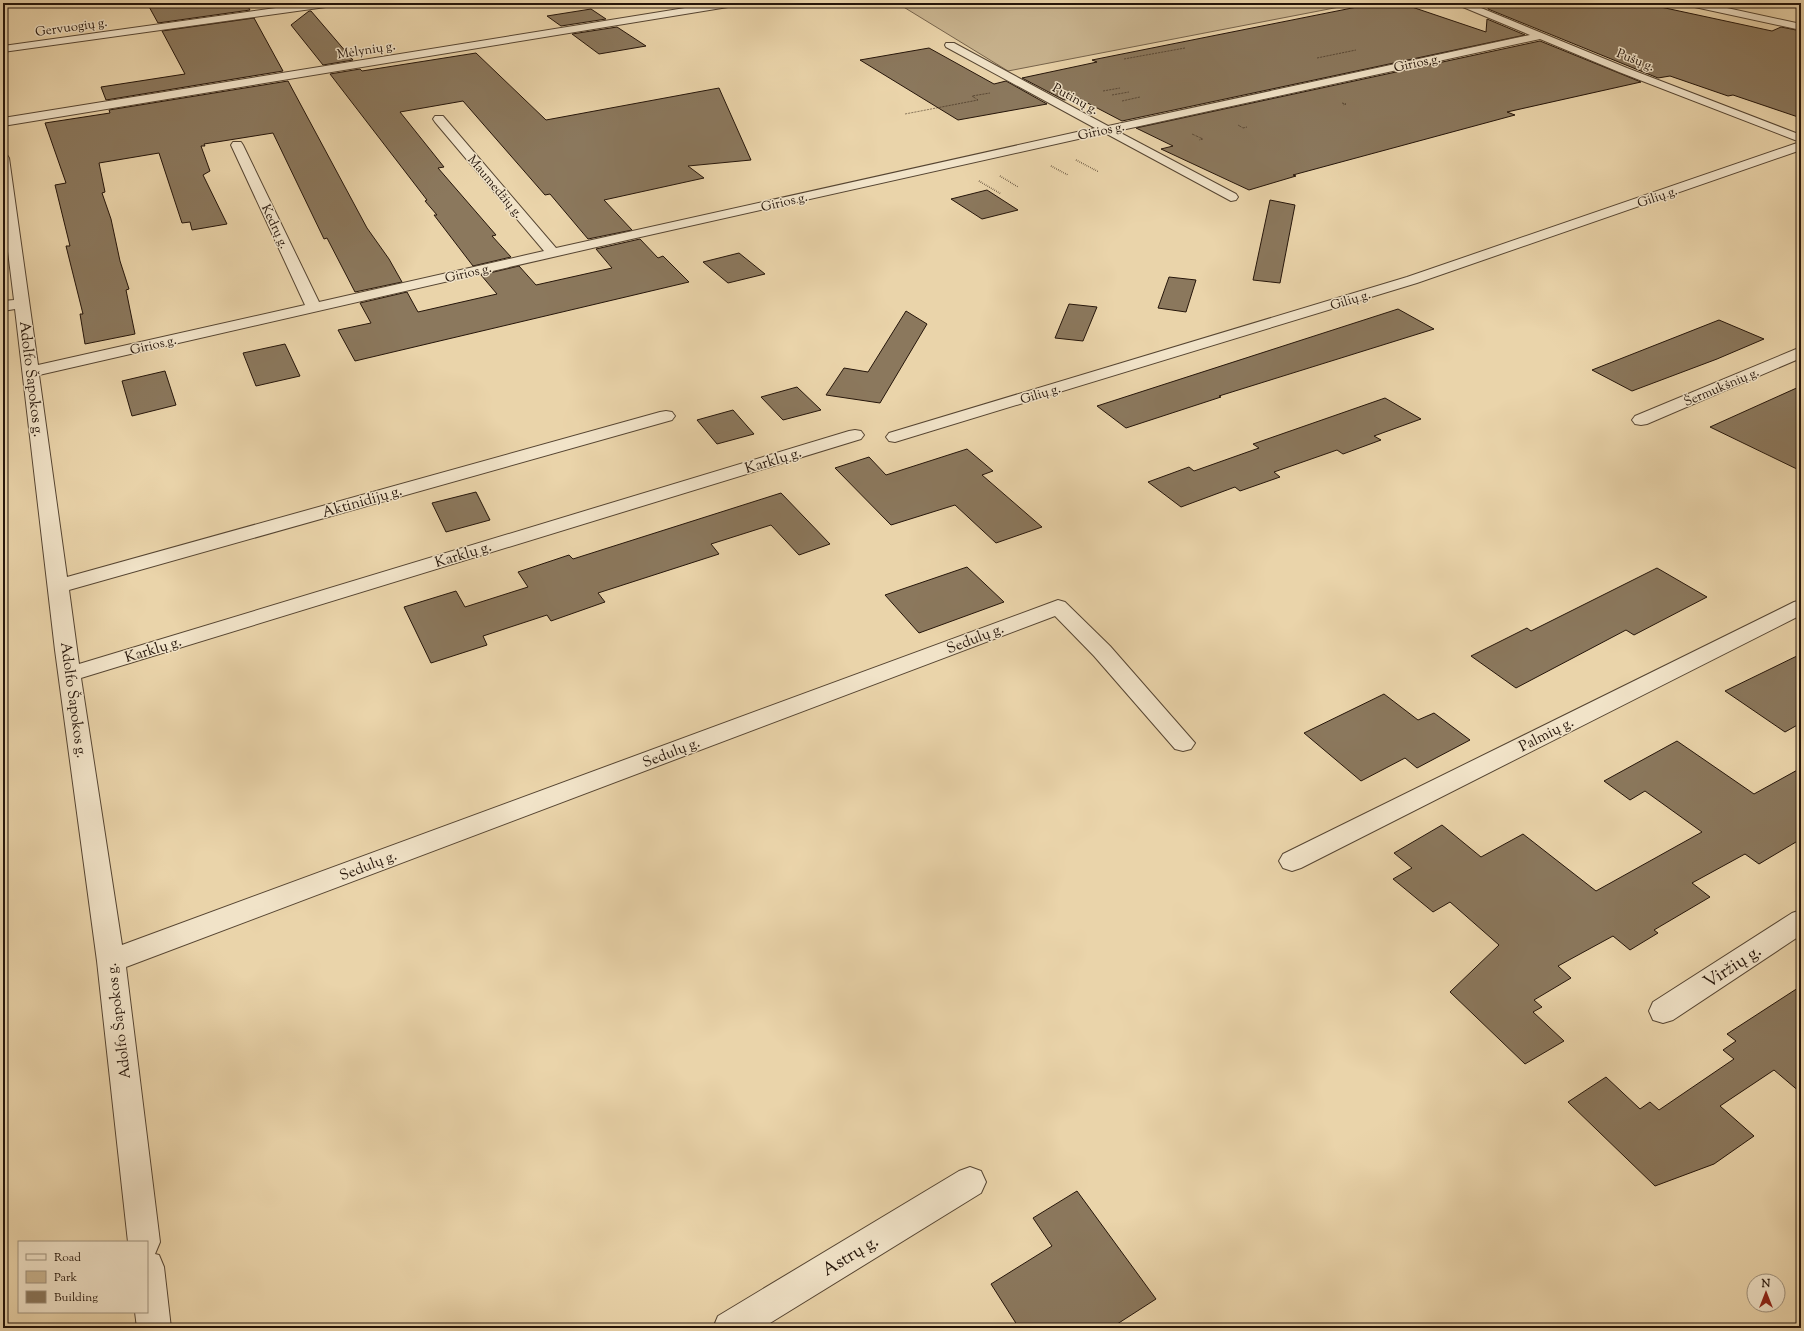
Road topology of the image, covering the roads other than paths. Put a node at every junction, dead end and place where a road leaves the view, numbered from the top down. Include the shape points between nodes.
1 (7, 3) edge
2 (333, 3) edge
3 (734, 3) edge
4 (1461, 3) edge
5 (1690, 3) edge
6 (3, 4) edge
7 (1801, 27) edge
8 (1540, 36) junction
9 (950, 45) dead end
10 (3, 49) edge
11 (439, 119) dead end
12 (3, 122) edge
13 (1104, 130) junction
14 (1801, 140) edge
15 (237, 145) dead end
16 (1801, 146) edge
17 (3, 158) edge
18 (1231, 197) dead end
19 (6, 200) edge
20 (553, 252) junction
21 (12, 305) edge
22 (314, 307) junction
23 (1801, 352) edge
24 (31, 372) junction
25 (666, 416) dead end
26 (1641, 420) dead end
27 (855, 435) dead end
28 (895, 437) dead end
29 (58, 586) junction
30 (1801, 607) edge
31 (70, 674) junction
32 (1182, 743) dead end
33 (1292, 861) dead end
34 (1801, 922) edge
35 (111, 961) junction
36 (1663, 1011) dead end
37 (970, 1182) dead end
38 (144, 1241) edge
39 (148, 1276) edge
40 (154, 1328) edge
41 (730, 1328) edge

1 - 6 street
2 - 10 street, Gervuogių g.
3 - 12 street, Mėlynių g.
4 - 8 street, Pušų g.
5 - 7 street
8 - 13 street, Girios g.
8 - 14 street, Pušų g.
9 - 13 street, Putinų g.
11 - 20 street, Maumedžių g.
13 - 18 street, Putinų g.
13 - 20 street, Girios g.
15 - 22 street, Kedrų g.
16 - 28 street, Gilių g. via 1412,280
17 - 19 street, Adolfo Šapokos g.
19 - 21 street, Adolfo Šapokos g.
20 - 22 street, Girios g.
21 - 24 street, Adolfo Šapokos g.
22 - 24 street, Girios g.
23 - 26 street, Šermukšnių g.
24 - 29 street, Adolfo Šapokos g.
25 - 29 street, Aktinidijų g.
27 - 31 street, Karklų g.
29 - 31 street, Adolfo Šapokos g.
30 - 33 street, Palmių g.
31 - 35 street, Adolfo Šapokos g.
32 - 35 street, Sedulų g. via 1102,651 1058,607
34 - 36 street, Viržių g.
35 - 38 street, Adolfo Šapokos g.
37 - 41 street, Astrų g.
39 - 40 street

